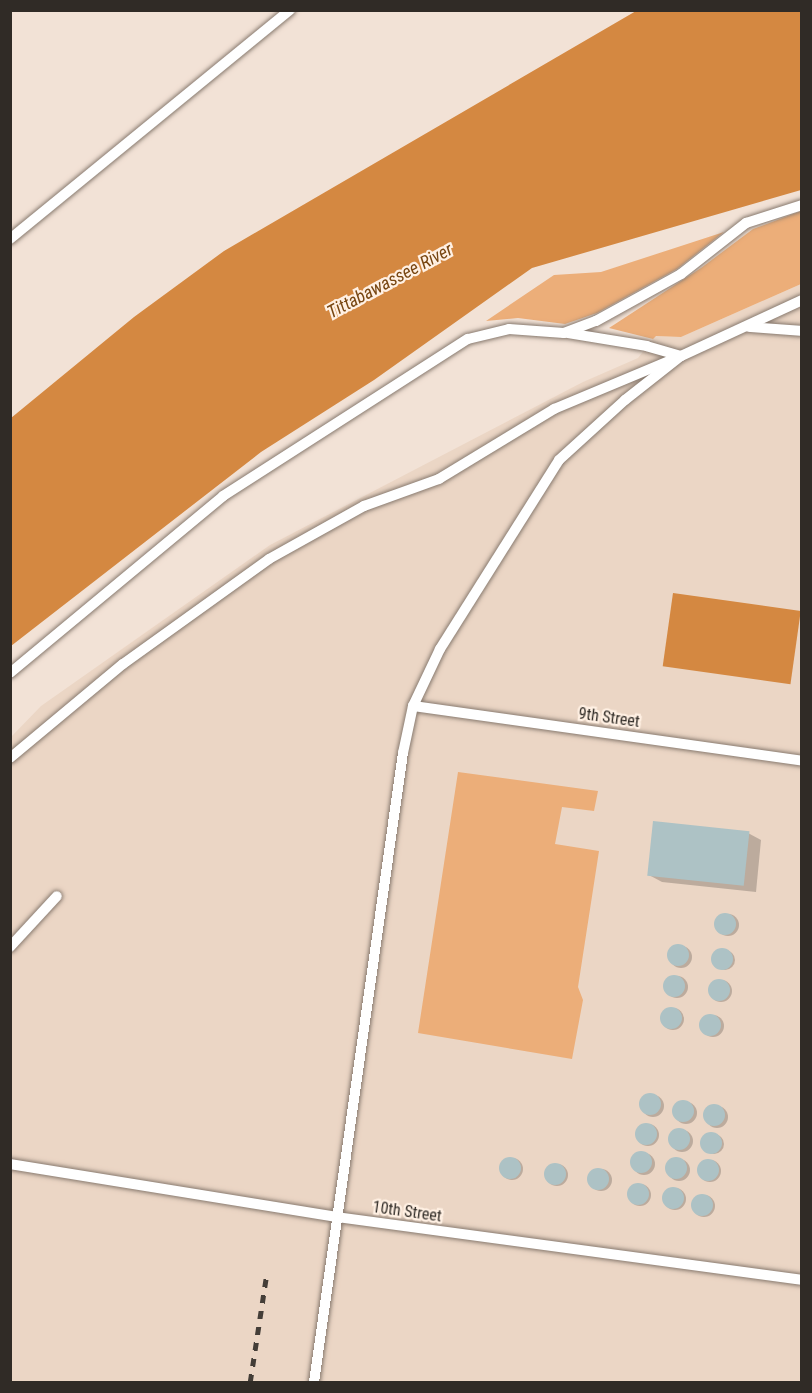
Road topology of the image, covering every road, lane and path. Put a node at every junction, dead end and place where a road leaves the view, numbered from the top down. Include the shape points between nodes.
1 (290, 10) edge
2 (801, 205) edge
3 (10, 239) edge
4 (801, 300) edge
5 (749, 327) junction
6 (801, 332) edge
7 (564, 333) junction
8 (681, 357) junction
9 (10, 673) edge
10 (413, 706) junction
11 (10, 758) edge
12 (801, 760) edge
13 (57, 896) dead end
14 (10, 947) edge
15 (10, 1164) edge
16 (337, 1217) junction
17 (801, 1280) edge
18 (314, 1383) edge

1 - 3 lane
2 - 7 lane via 746,223 681,274 596,321
4 - 5 lane
5 - 6 lane
5 - 8 lane
7 - 8 lane via 647,346
7 - 9 lane via 509,329 468,339 420,367 223,496
8 - 10 lane via 625,400 559,460 440,649
8 - 11 lane via 554,409 439,479 364,506 269,560 123,664
10 - 12 lane, 9th Street
10 - 16 lane
13 - 14 lane
15 - 16 lane, 10th Street
16 - 17 lane, 10th Street
16 - 18 lane

